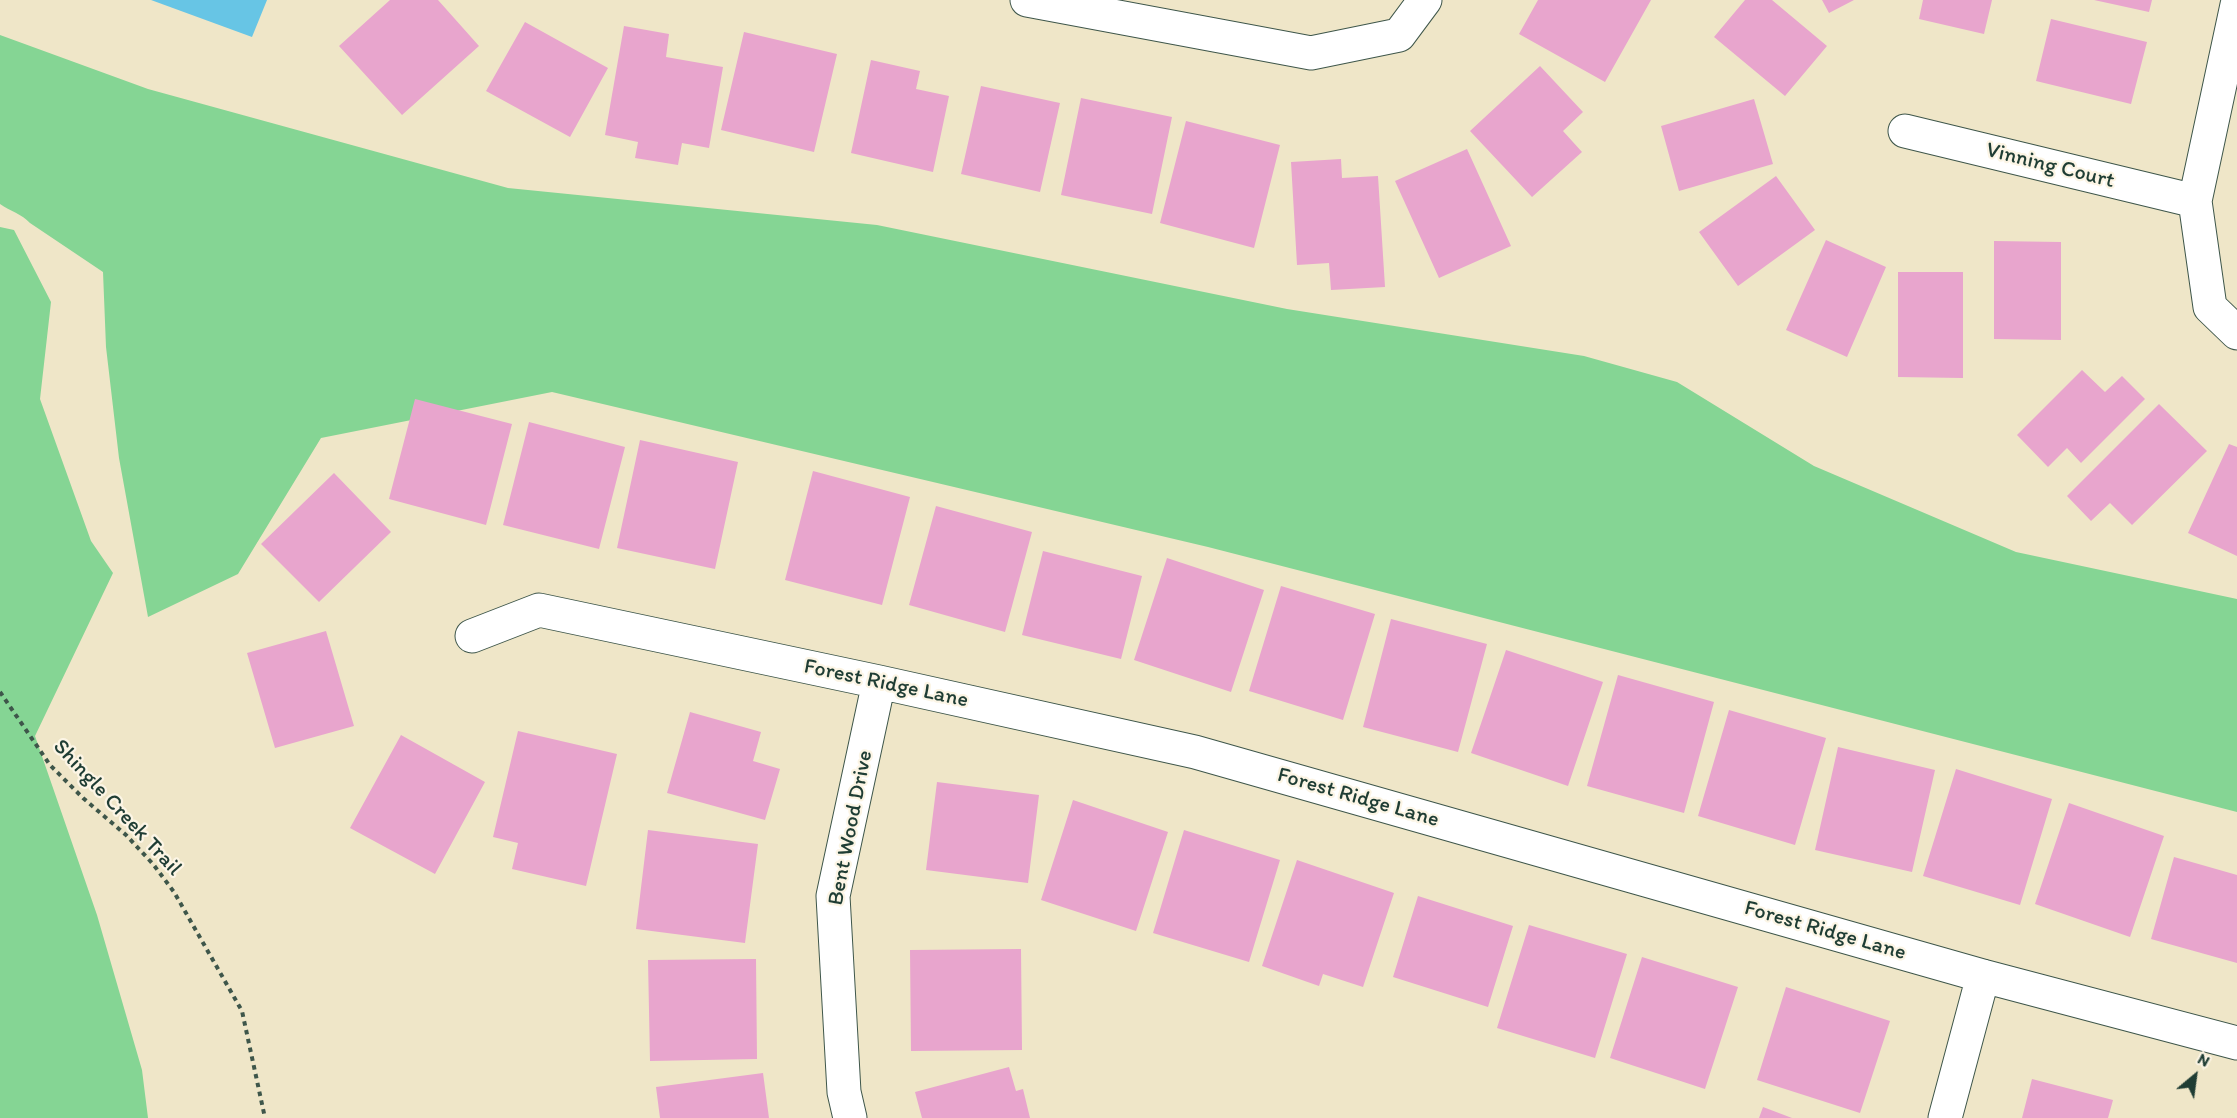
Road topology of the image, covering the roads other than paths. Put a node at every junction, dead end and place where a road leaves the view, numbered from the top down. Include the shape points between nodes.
1 (1027, 0) edge
2 (1425, 0) edge
3 (2237, 5) edge
4 (1905, 131) dead end
5 (2195, 201) junction
6 (2237, 333) edge
7 (472, 636) dead end
8 (879, 682) junction
9 (1983, 976) junction
10 (2237, 1043) edge
11 (850, 1118) edge
12 (1944, 1118) edge

1 - 2 street via 1311,52 1399,35
3 - 5 street
4 - 5 street, Vinning Court
5 - 6 street via 2210,307
7 - 8 street, Forest Ridge Lane via 539,610
8 - 9 street, Forest Ridge Lane via 1195,752
8 - 11 street, Bent Wood Drive via 833,896 844,1092
9 - 10 street, Forest Ridge Lane
9 - 12 street

